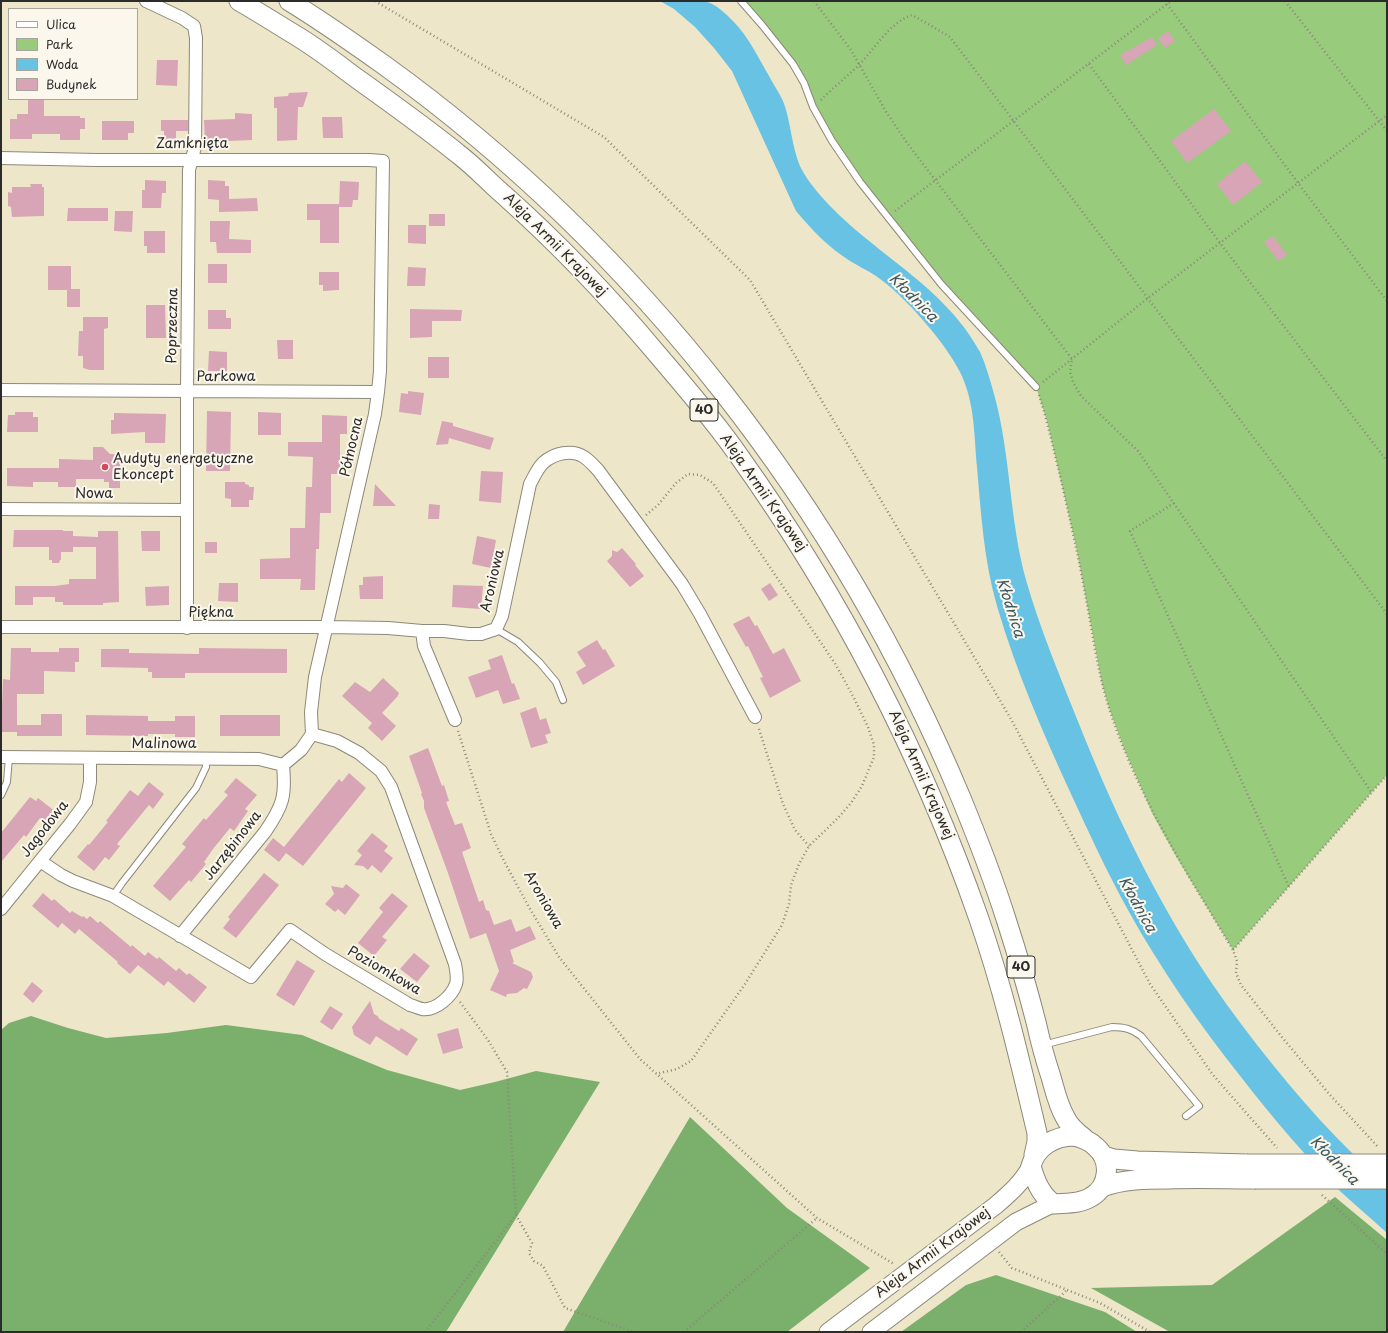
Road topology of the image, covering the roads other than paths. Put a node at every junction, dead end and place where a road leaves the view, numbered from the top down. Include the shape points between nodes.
1 (146, 1) edge
2 (239, 1) edge
3 (289, 1) edge
4 (741, 1) edge
5 (1, 158) edge
6 (192, 159) junction
7 (383, 161) joint
8 (1036, 387) road end
9 (1, 390) edge
10 (187, 392) junction
11 (378, 392) junction
12 (1, 509) edge
13 (186, 510) junction
14 (1, 627) edge
15 (327, 627) junction
16 (186, 628) junction
17 (496, 629) junction
18 (422, 631) junction
19 (563, 700) dead end
20 (755, 717) road end
21 (456, 720) road end
22 (312, 734) junction
23 (5, 757) edge
24 (90, 758) junction
25 (206, 759) junction
26 (283, 765) junction
27 (1, 795) edge
28 (40, 861) junction
29 (113, 896) junction
30 (1, 909) edge
31 (180, 936) junction
32 (1042, 1045) junction
33 (1186, 1116) dead end
34 (1084, 1138) junction
35 (1104, 1156) junction
36 (1385, 1158) edge
37 (1032, 1161) junction
38 (1250, 1172) junction
39 (1387, 1179) edge
40 (1102, 1187) junction
41 (1054, 1204) junction
42 (828, 1332) edge
43 (871, 1332) edge

1 - 6 street, Poprzeczna via 194,26 195,147
2 - 37 main road, Aleja Armii Krajowej / 40 via 303,40 464,158 577,265 624,315 738,453 797,541 849,628 885,696 936,807 992,958 1037,1133
3 - 32 main road, Aleja Armii Krajowej / 40 via 319,19 418,90 478,138 541,194 644,299 717,384 757,437 816,521 873,616 934,737 981,848 1004,912
4 - 8 lane via 793,64 813,107 860,182 941,284
5 - 6 street, Zamknięta
6 - 7 street, Zamknięta
6 - 10 street, Poprzeczna via 189,170
7 - 11 street, Północna
9 - 10 street, Parkowa
10 - 11 street, Parkowa
10 - 13 street, Poprzeczna
11 - 15 street, Północna
12 - 13 street, Nowa
13 - 16 street, Poprzeczna
14 - 16 street, Piękna
15 - 16 street, Piękna
15 - 18 street, Piękna
15 - 22 street, Północna via 315,677
17 - 18 street, Aroniowa via 481,634
17 - 19 lane via 518,642 540,663 556,682
17 - 20 street, Aroniowa via 502,616 530,484 543,463 556,455 575,453 585,457 598,470 682,584
18 - 21 street via 424,646
22 - 26 street via 301,750
22 - 31 street, Poziomkowa via 338,741 359,753 381,771 391,787 455,964 456,982 452,993 431,1008 422,1009 410,1005 290,930 251,977
23 - 24 street, Malinowa
23 - 27 lane via 7,782
24 - 25 street, Malinowa
24 - 28 street, Jagodowa via 90,782 86,802
25 - 26 street, Malinowa via 259,760
25 - 29 lane via 206,767 196,788
26 - 31 street, Jarzębinowa via 285,787 275,817
28 - 29 street, Poziomkowa via 74,882
28 - 30 street, Jagodowa
29 - 31 street, Poziomkowa
32 - 33 lane via 1112,1027 1135,1031 1199,1106
32 - 34 main road, Aleja Armii Krajowej / 40 via 1058,1103 1071,1127
34 - 35 main road, 40
34 - 37 main road via 1070,1136 1058,1139 1048,1144
35 - 38 main road via 1137,1162
35 - 40 main road via 1107,1167
36 - 38 main road, bridge
37 - 41 main road via 1040,1189
37 - 42 main road, Aleja Armii Krajowej via 1022,1181 1013,1191
38 - 39 main road, bridge
38 - 40 main road via 1203,1178 1135,1180
40 - 41 main road via 1086,1200
41 - 43 main road, Aleja Armii Krajowej via 1028,1215

